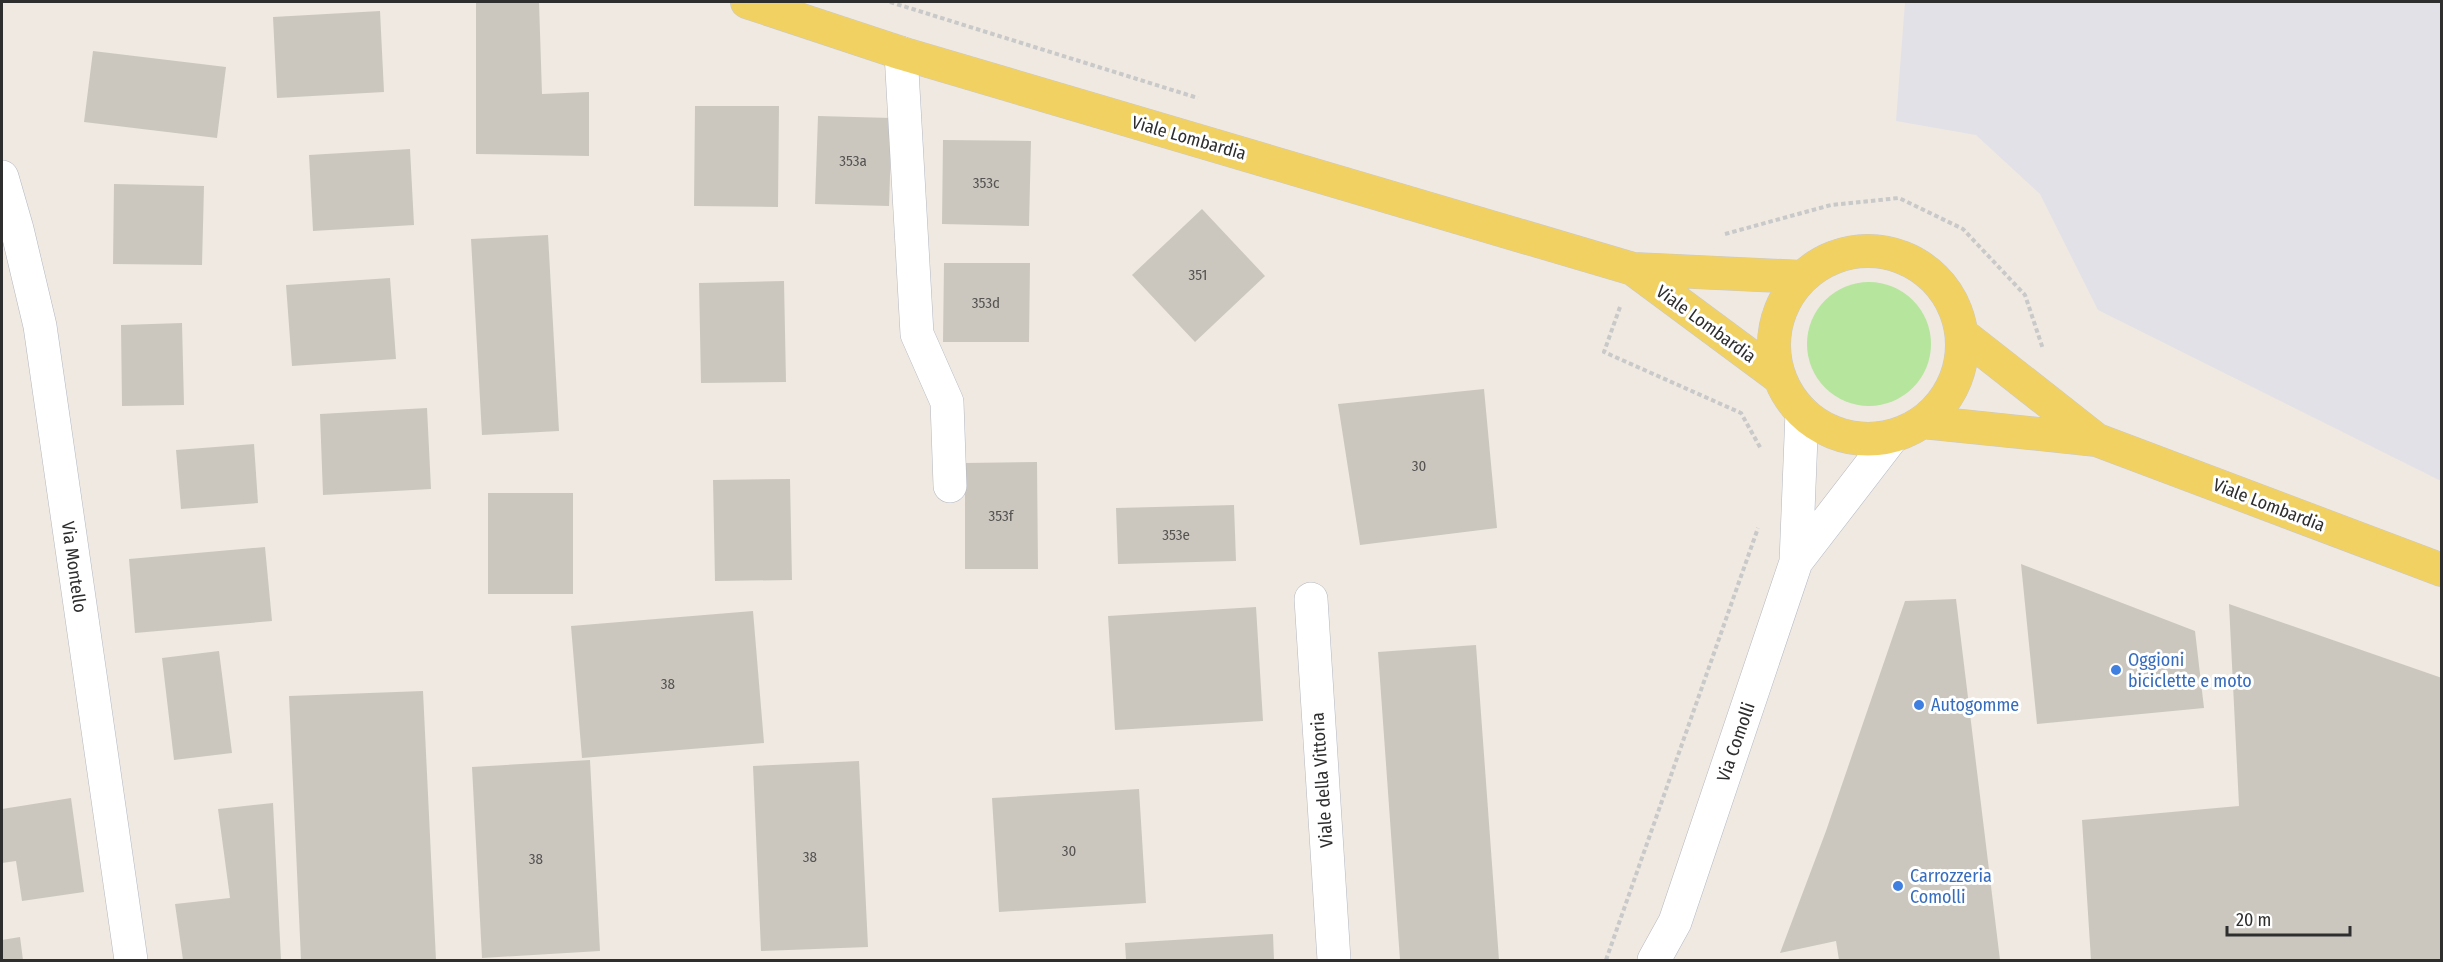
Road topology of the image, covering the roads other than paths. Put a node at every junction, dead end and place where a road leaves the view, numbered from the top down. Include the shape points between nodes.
1 (747, 2) edge
2 (901, 53) junction
3 (2, 177) edge
4 (1633, 269) junction
5 (1802, 277) junction
6 (1962, 334) junction
7 (1780, 378) junction
8 (1802, 412) junction
9 (1923, 422) junction
10 (1893, 436) junction
11 (2097, 440) junction
12 (950, 486) dead end
13 (1796, 562) junction
14 (2442, 570) edge
15 (1311, 599) dead end
16 (1675, 922) junction
17 (131, 960) edge
18 (1334, 960) edge
19 (1654, 960) edge
20 (1676, 960) edge

1 - 2 main road, Viale Lombardia
2 - 4 main road, Viale Lombardia
2 - 12 street via 916,334 947,402
3 - 17 street, Via Montello via 40,326
4 - 5 main road, Viale Lombardia
4 - 7 main road, Viale Lombardia
5 - 6 main road via 1831,258 1865,250 1900,255 1938,282 1952,301
5 - 7 main road via 1786,299 1776,325 1774,351
6 - 9 main road via 1960,368 1947,398
6 - 11 main road, Viale Lombardia
7 - 8 main road
8 - 10 main road via 1829,431 1861,439
8 - 13 street, Via Comolli
9 - 10 main road
9 - 11 main road, Viale Lombardia
10 - 13 street, Via Comolli
11 - 14 main road, Viale Lombardia
13 - 16 street, Via Comolli
15 - 18 street, Viale della Vittoria
16 - 19 street, Via Comolli
16 - 20 street, Via Comolli

